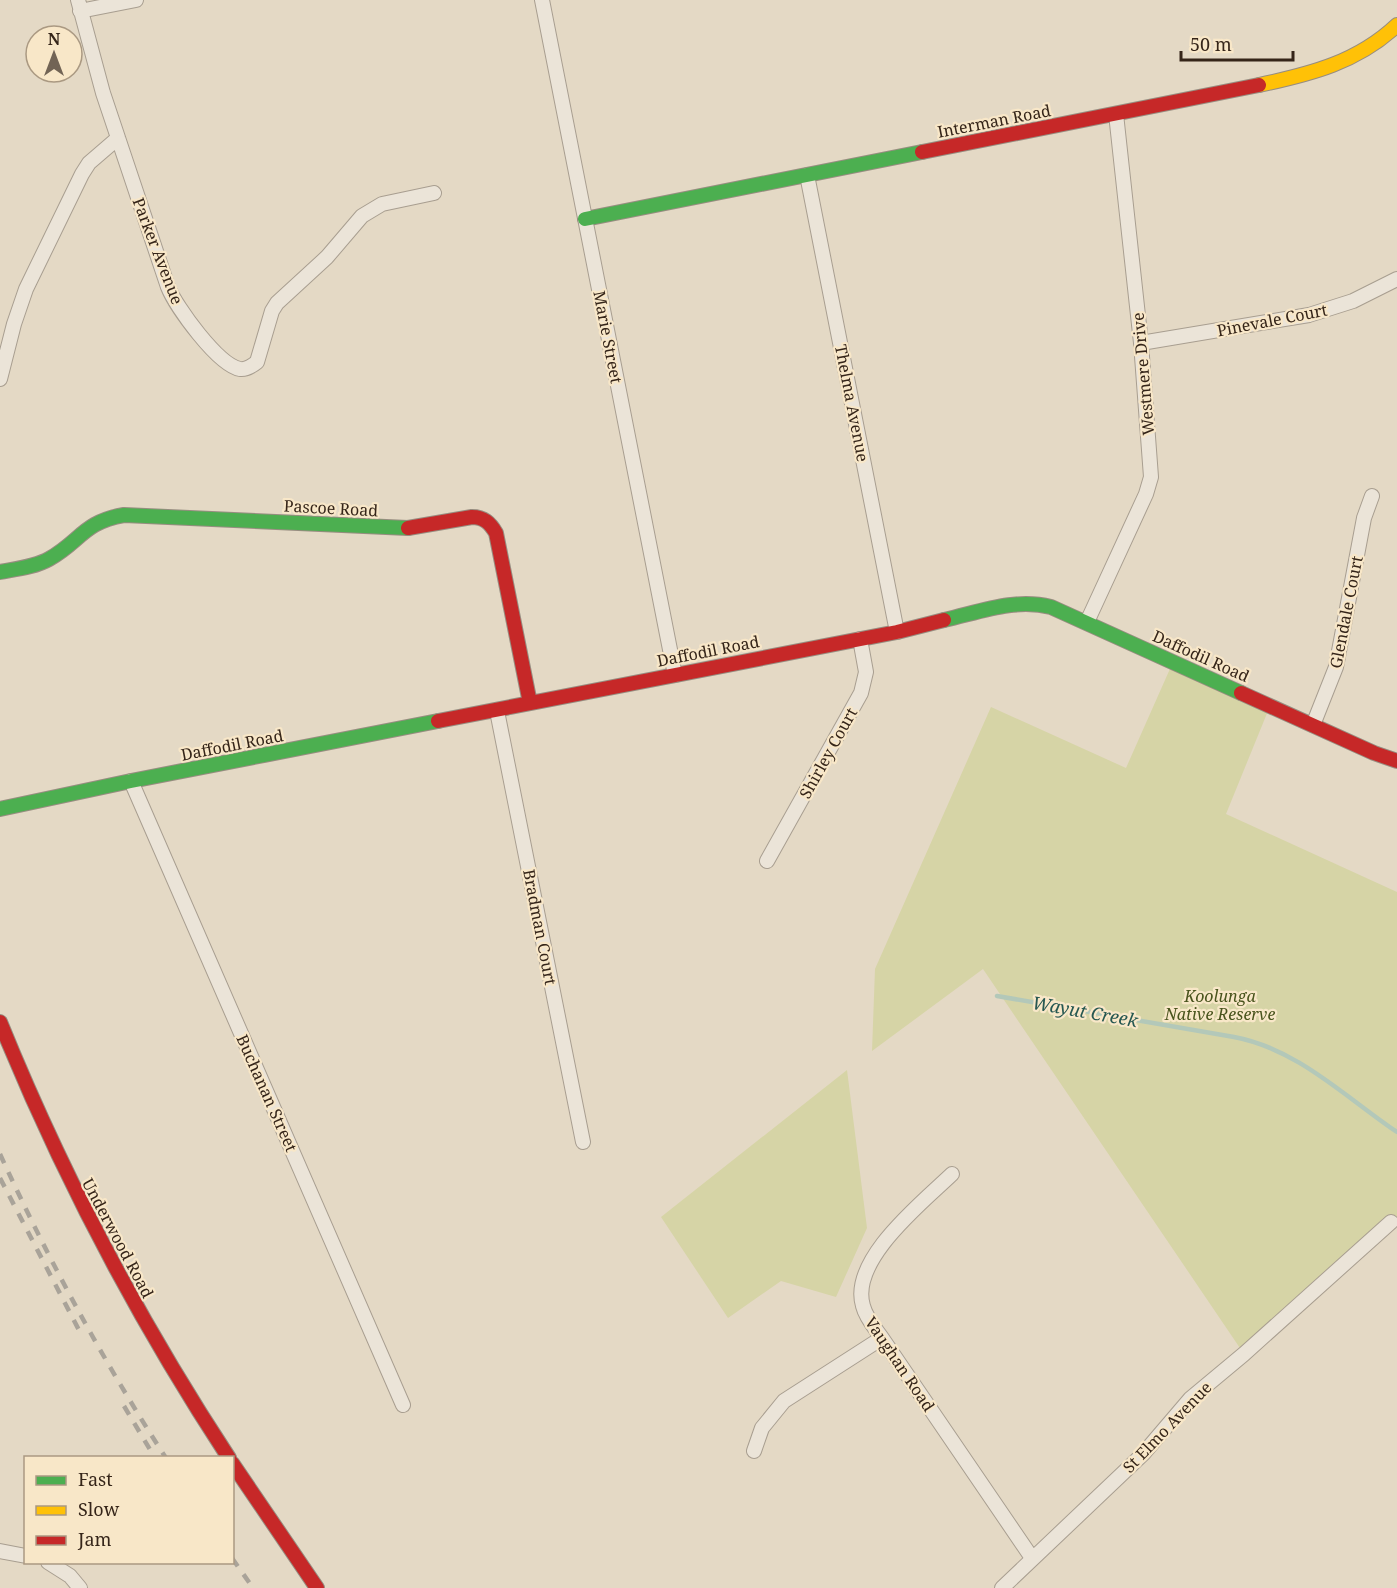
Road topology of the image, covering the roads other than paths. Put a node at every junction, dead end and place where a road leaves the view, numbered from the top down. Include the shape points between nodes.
1 (136, 0) edge
2 (542, 0) edge
3 (79, 5) edge
4 (1397, 25) edge
5 (1116, 114) junction
6 (118, 138) junction
7 (807, 175) junction
8 (434, 193) dead end
9 (585, 219) junction
10 (1397, 279) edge
11 (1141, 343) junction
12 (0, 379) edge
13 (1372, 496) dead end
14 (0, 572) edge
15 (1087, 622) junction
16 (897, 632) junction
17 (860, 639) junction
18 (675, 675) junction
19 (530, 703) junction
20 (496, 711) junction
21 (1313, 725) junction
22 (1397, 761) edge
23 (131, 781) junction
24 (0, 809) edge
25 (767, 861) dead end
26 (0, 1022) edge
27 (583, 1142) dead end
28 (952, 1174) dead end
29 (1391, 1222) dead end
30 (882, 1338) junction
31 (403, 1405) dead end
32 (754, 1451) dead end
33 (228, 1456) edge
34 (234, 1466) edge
35 (0, 1551) edge
36 (24, 1556) edge
37 (1032, 1558) junction
38 (50, 1564) edge
39 (80, 1588) edge
40 (317, 1588) edge
41 (1002, 1588) edge

1 - 3 street
2 - 9 street, Marie Street
3 - 6 street
4 - 5 street, Interman Road via 1372,46 1317,72
5 - 7 street, Interman Road
5 - 11 street, Westmere Drive
6 - 8 street, Parker Avenue via 173,299 218,355 240,369 257,362 277,303 318,267 366,213 382,204
6 - 12 street via 82,174 33,273
7 - 9 street, Interman Road
7 - 16 street, Thelma Avenue
9 - 18 street, Marie Street
10 - 11 street, Pinevale Court via 1369,294 1309,315
11 - 15 street, Westmere Drive via 1151,477
13 - 21 street, Glendale Court via 1364,518 1336,667
14 - 19 street, Pascoe Road via 39,564 85,528 113,516 407,528 479,518 490,523 496,533
15 - 16 street, Daffodil Road via 1051,607 1015,603
15 - 21 street, Daffodil Road
16 - 17 street, Daffodil Road
17 - 18 street, Daffodil Road
17 - 25 street, Shirley Court via 866,672 861,693
18 - 19 street, Daffodil Road
19 - 20 street, Daffodil Road
20 - 23 street, Daffodil Road
20 - 27 street, Bradman Court
21 - 22 street, Daffodil Road
23 - 24 street, Daffodil Road
23 - 31 street, Buchanan Street
26 - 33 street, Underwood Road via 32,1100 103,1249
28 - 30 street, Vaughan Road via 887,1236 866,1274 862,1305
29 - 37 street, St Elmo Avenue via 1190,1399 1143,1454
30 - 32 street via 784,1401 762,1428
30 - 37 street, Vaughan Road
34 - 40 street
35 - 36 street
37 - 41 street, St Elmo Avenue
38 - 39 street via 70,1576

